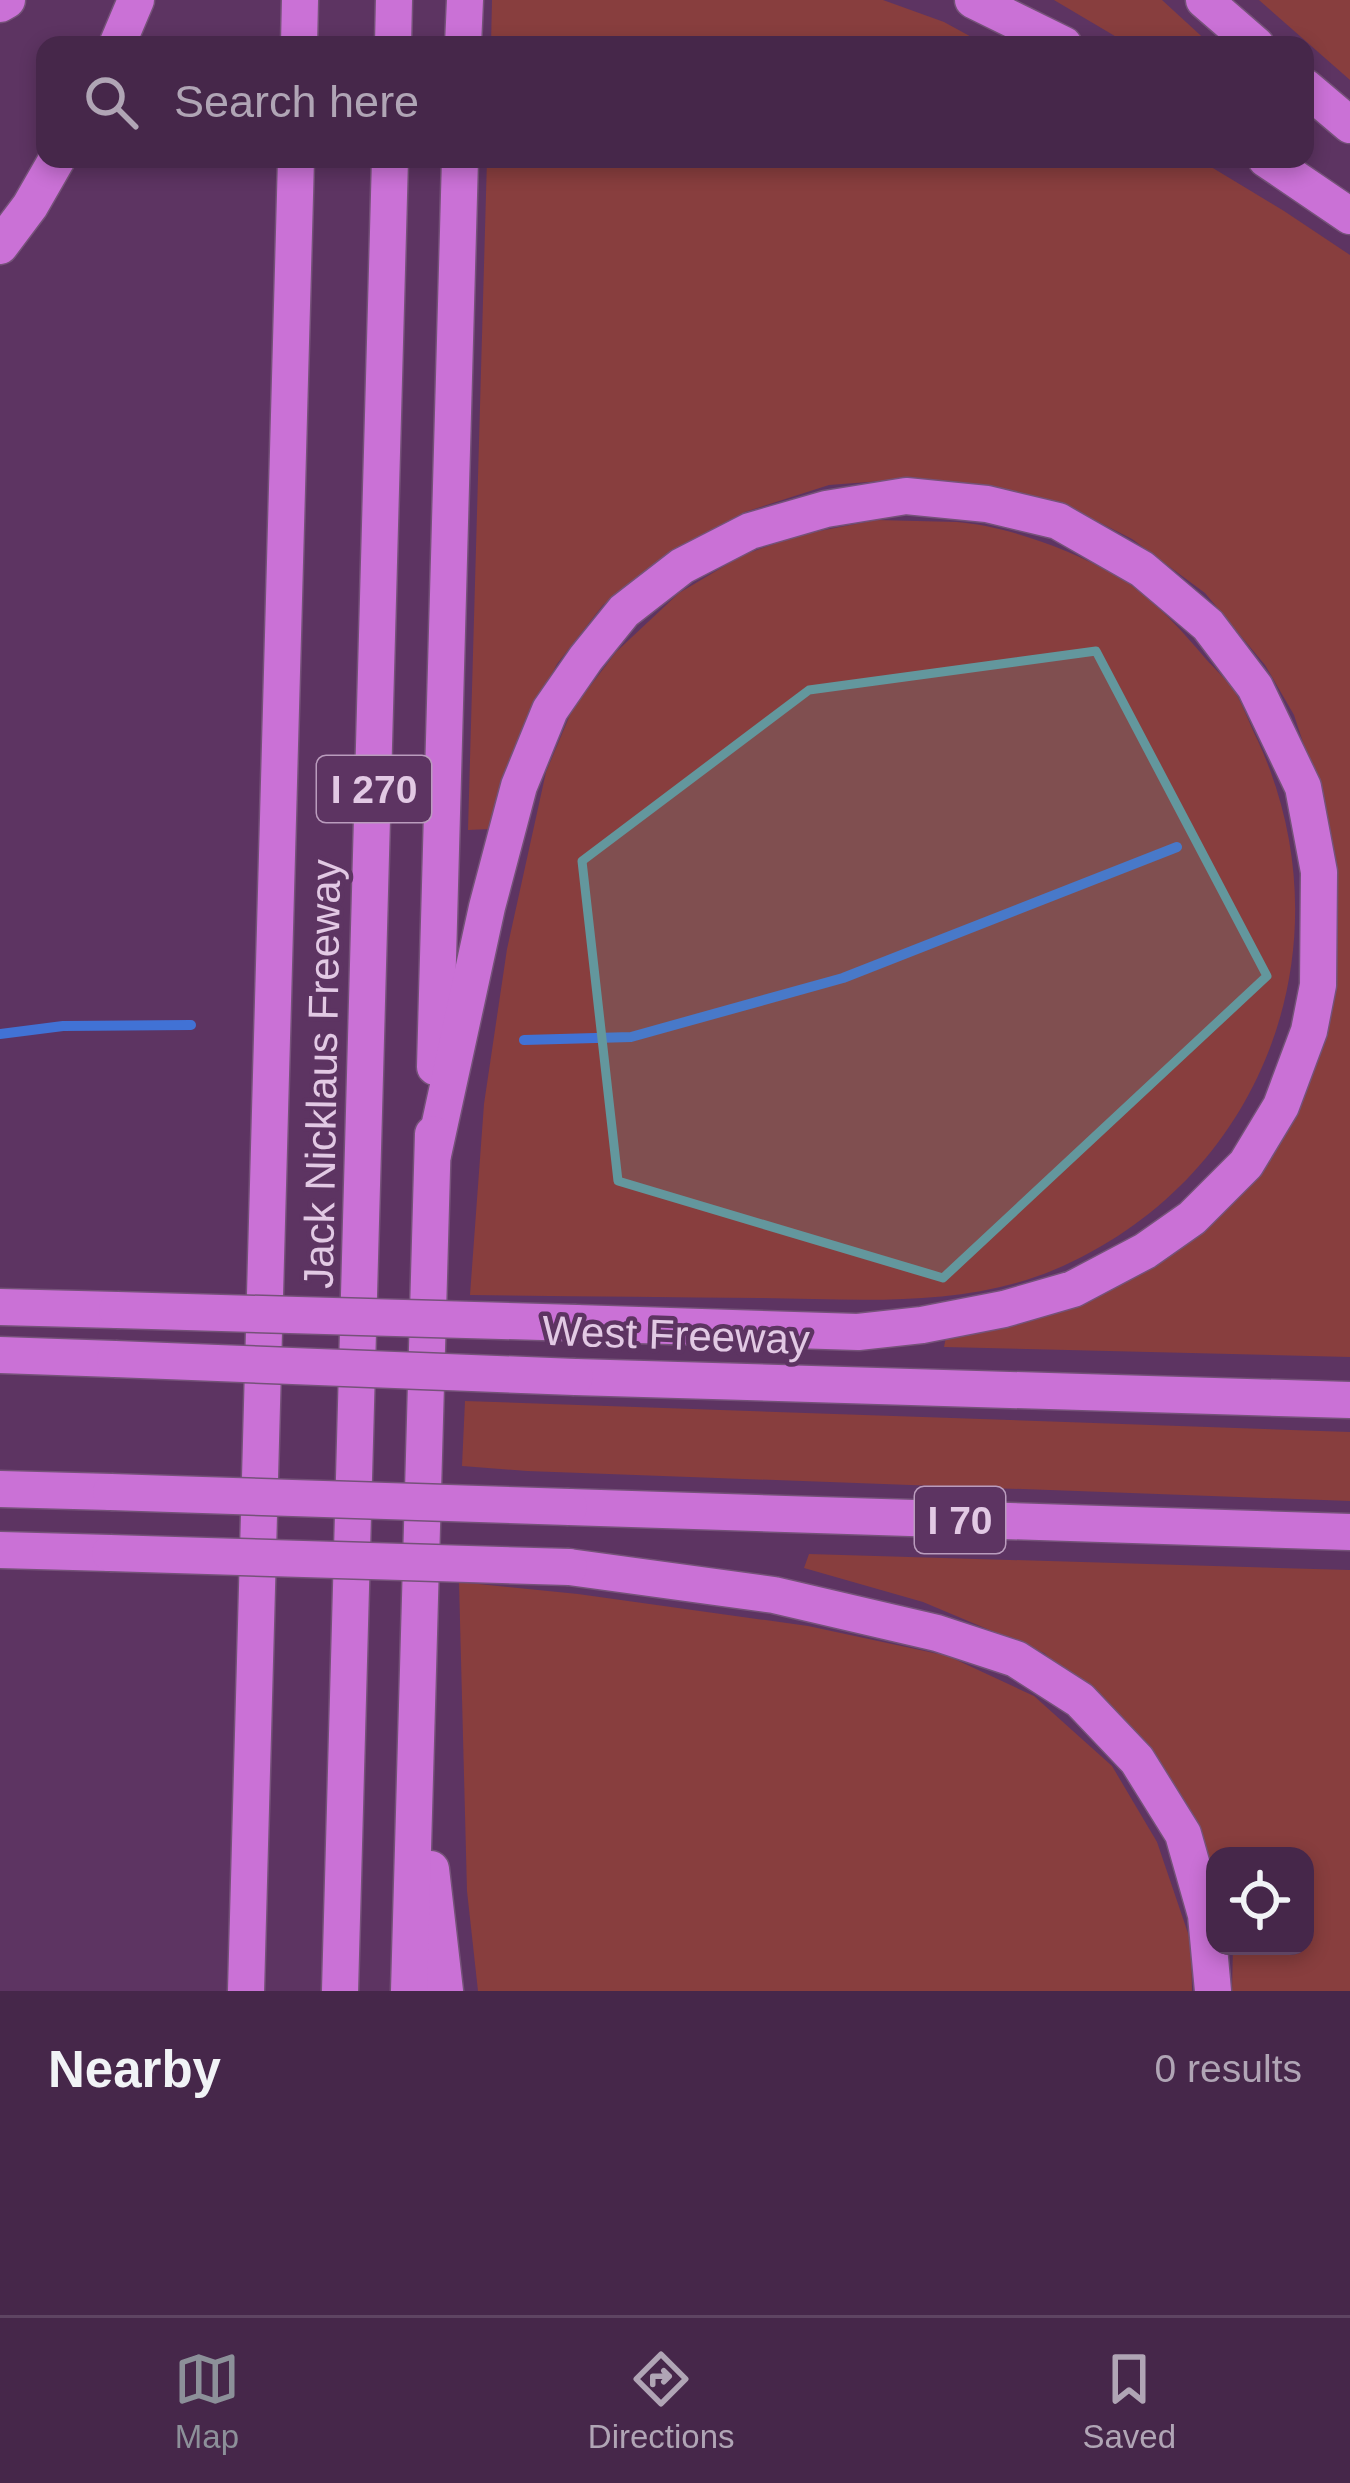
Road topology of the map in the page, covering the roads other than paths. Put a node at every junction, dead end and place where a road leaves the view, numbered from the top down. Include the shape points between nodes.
1 (136, 0) edge
2 (300, 0) edge
3 (394, 0) edge
4 (465, 0) edge
5 (973, 0) edge
6 (1204, 0) edge
7 (121, 36) edge
8 (298, 36) edge
9 (393, 36) edge
10 (463, 36) edge
11 (1046, 36) edge
12 (1246, 36) edge
13 (1314, 95) edge
14 (1350, 125) edge
15 (52, 168) edge
16 (296, 168) edge
17 (390, 168) edge
18 (460, 168) edge
19 (1279, 168) edge
20 (1350, 216) edge
21 (0, 246) edge
22 (433, 1156) junction
23 (0, 1307) edge
24 (0, 1355) edge
25 (1350, 1400) edge
26 (0, 1489) edge
27 (1350, 1532) edge
28 (0, 1550) edge
29 (418, 1666) junction
30 (246, 1991) edge
31 (340, 1991) edge
32 (409, 1991) edge
33 (445, 1991) edge
34 (1213, 1991) edge

1 - 7 highway
2 - 8 highway
3 - 9 highway
4 - 10 highway
5 - 11 highway
6 - 12 highway
13 - 14 highway
15 - 21 highway
16 - 30 highway, Jack Nicklaus Freeway / I 270
17 - 31 highway, Jack Nicklaus Freeway / I 270
18 - 22 highway
19 - 20 highway
22 - 23 highway, bridge via 502,846 550,710 624,611 682,566 750,531 826,509 906,496 987,504 1058,521 1142,569 1208,625 1255,687 1303,787 1319,872 1318,985 1309,1031 1281,1106 1246,1164 1192,1218 1073,1289 1004,1309 858,1332
22 - 29 highway
24 - 25 highway, West Freeway, bridge
26 - 27 highway, I 70, bridge
28 - 34 highway, bridge via 569,1567 774,1595 1016,1659 1080,1700 1137,1760 1183,1834 1206,1915
29 - 32 highway
29 - 33 highway

